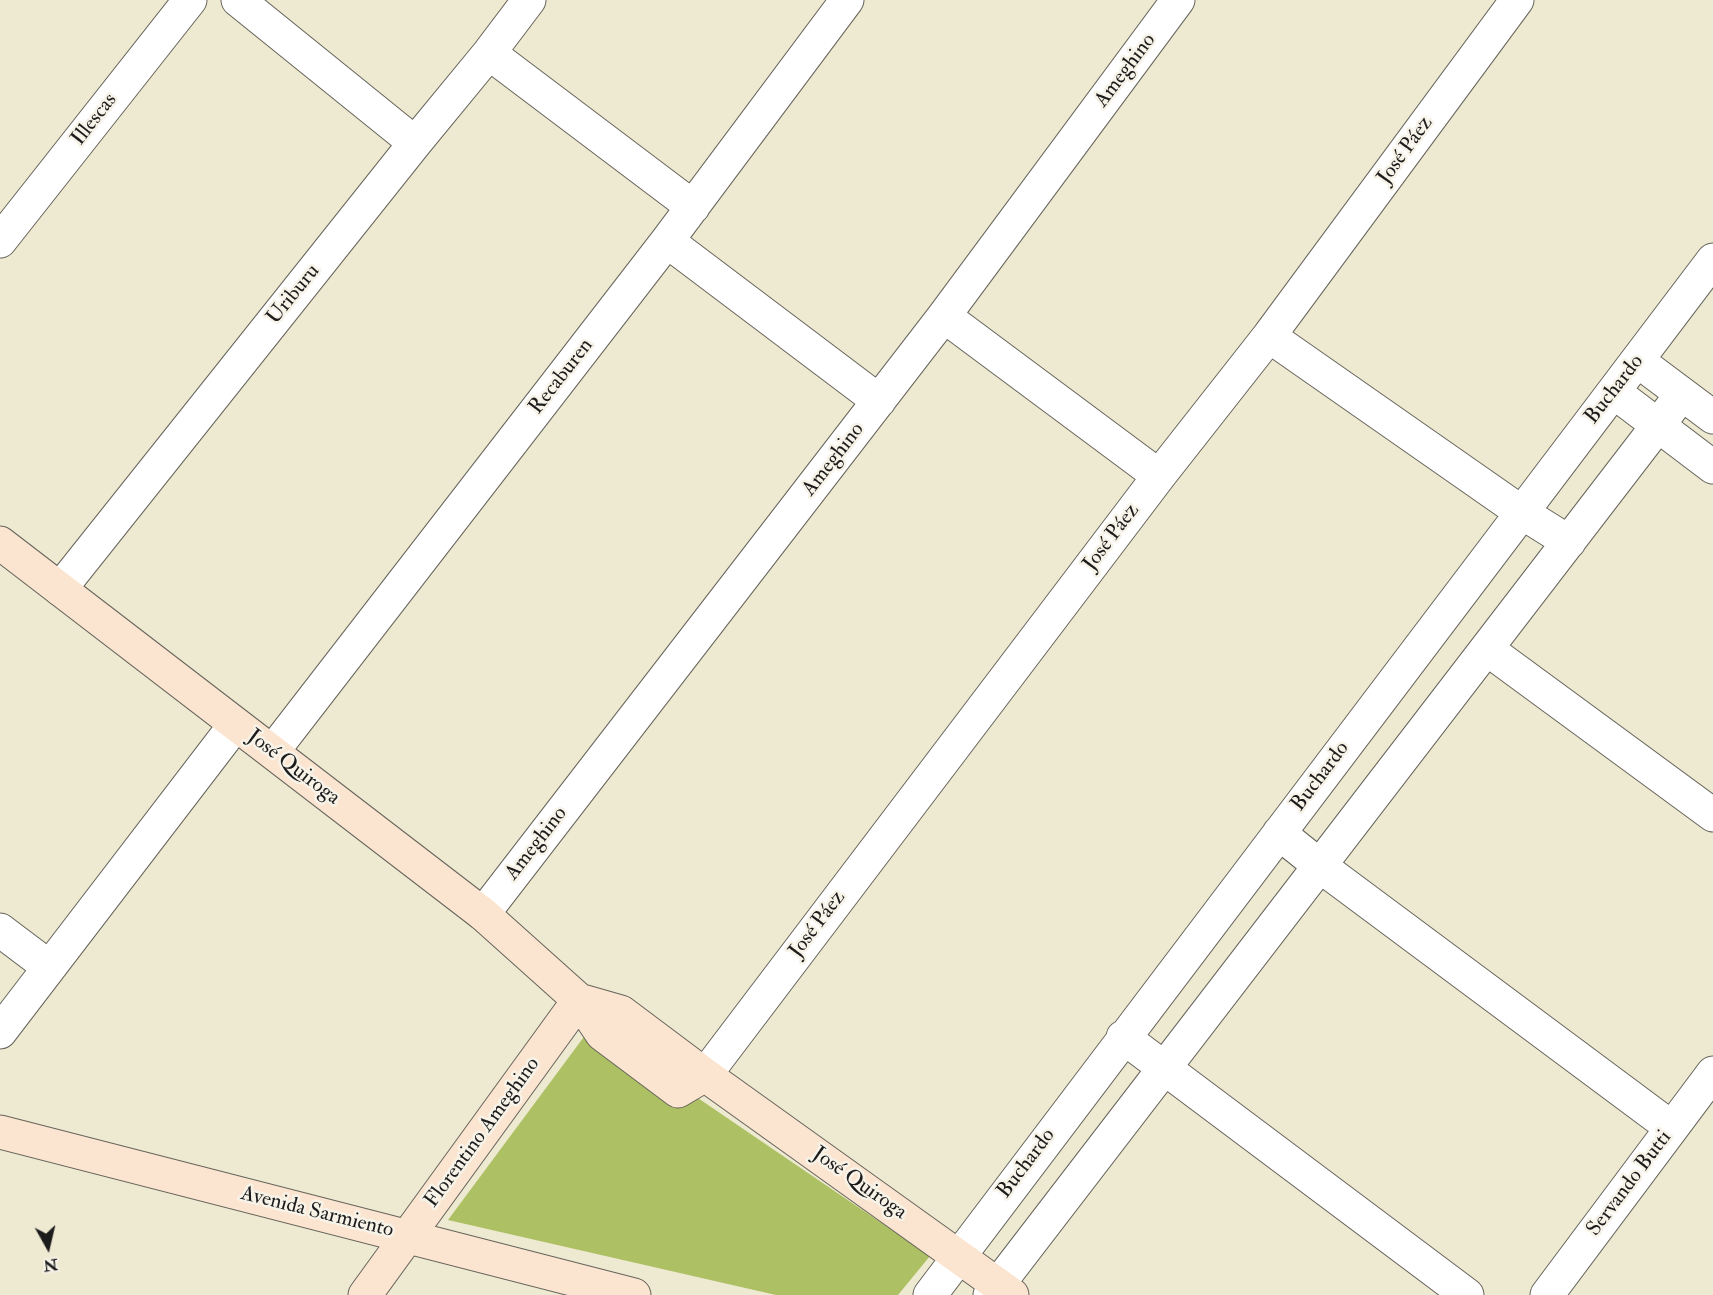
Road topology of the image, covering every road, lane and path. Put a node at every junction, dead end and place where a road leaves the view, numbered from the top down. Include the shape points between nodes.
1 (190, 0) edge
2 (238, 0) edge
3 (529, 0) edge
4 (847, 0) edge
5 (1178, 0) edge
6 (1517, 0) edge
7 (489, 53) junction
8 (415, 143) junction
9 (693, 207) junction
10 (0, 241) edge
11 (667, 242) junction
12 (1713, 260) edge
13 (944, 316) junction
14 (1269, 336) junction
15 (1638, 361) junction
16 (1614, 392) junction
17 (1682, 394) junction
18 (879, 401) junction
19 (1713, 417) edge
20 (1658, 425) junction
21 (1713, 467) edge
22 (1159, 476) junction
23 (1521, 512) junction
24 (1569, 542) junction
25 (0, 543) edge
26 (60, 589) junction
27 (1487, 649) junction
28 (235, 725) junction
29 (273, 751) junction
30 (1713, 815) edge
31 (1279, 832) junction
32 (1320, 866) junction
33 (483, 914) junction
34 (0, 930) edge
35 (49, 967) junction
36 (579, 1000) junction
37 (0, 1032) edge
38 (1123, 1037) junction
39 (1164, 1068) junction
40 (1713, 1073) edge
41 (705, 1075) junction
42 (1672, 1128) junction
43 (0, 1132) edge
44 (409, 1236) junction
45 (959, 1255) junction
46 (1000, 1292) edge
47 (365, 1295) edge
48 (634, 1295) edge
49 (930, 1295) edge
50 (1467, 1295) edge
51 (1547, 1295) edge

1 - 10 street, Illescas
2 - 8 street
3 - 7 street, Uriburu
4 - 9 street, Recaburen
5 - 13 street, Ameghino
6 - 14 street, José Páez
7 - 8 street, Uriburu
7 - 9 street
8 - 26 street, Uriburu
9 - 11 street, Recaburen
11 - 18 street
11 - 29 street, Recaburen
12 - 15 street, Buchardo
13 - 18 street, Ameghino
13 - 22 street
14 - 22 street, José Páez
14 - 23 street
15 - 16 street, Buchardo
15 - 17 street
16 - 20 street
16 - 23 street, Buchardo
17 - 19 street
17 - 20 street
18 - 33 street, Ameghino
20 - 21 street
20 - 24 street
22 - 41 street, José Páez
23 - 24 street
23 - 31 street, Buchardo
24 - 27 street
25 - 26 street, José Quiroga
26 - 28 street, José Quiroga
27 - 30 street
27 - 32 street
28 - 29 street, José Quiroga
28 - 35 street
29 - 33 street, José Quiroga
31 - 32 street
31 - 38 street, Buchardo
32 - 39 street
32 - 42 street
33 - 36 street, José Quiroga
34 - 35 street
35 - 37 street
36 - 41 street, José Quiroga via 602,1034 678,1091
36 - 44 street, Florentino Ameghino
38 - 39 street
38 - 45 street, Buchardo
39 - 46 street
39 - 50 street
40 - 42 street, Servando Butti
41 - 45 street, José Quiroga
42 - 51 street, Servando Butti
43 - 44 street, Avenida Sarmiento
44 - 47 street, Florentino Ameghino
44 - 48 street, Avenida Sarmiento
45 - 46 street, José Quiroga
45 - 49 street, Buchardo

